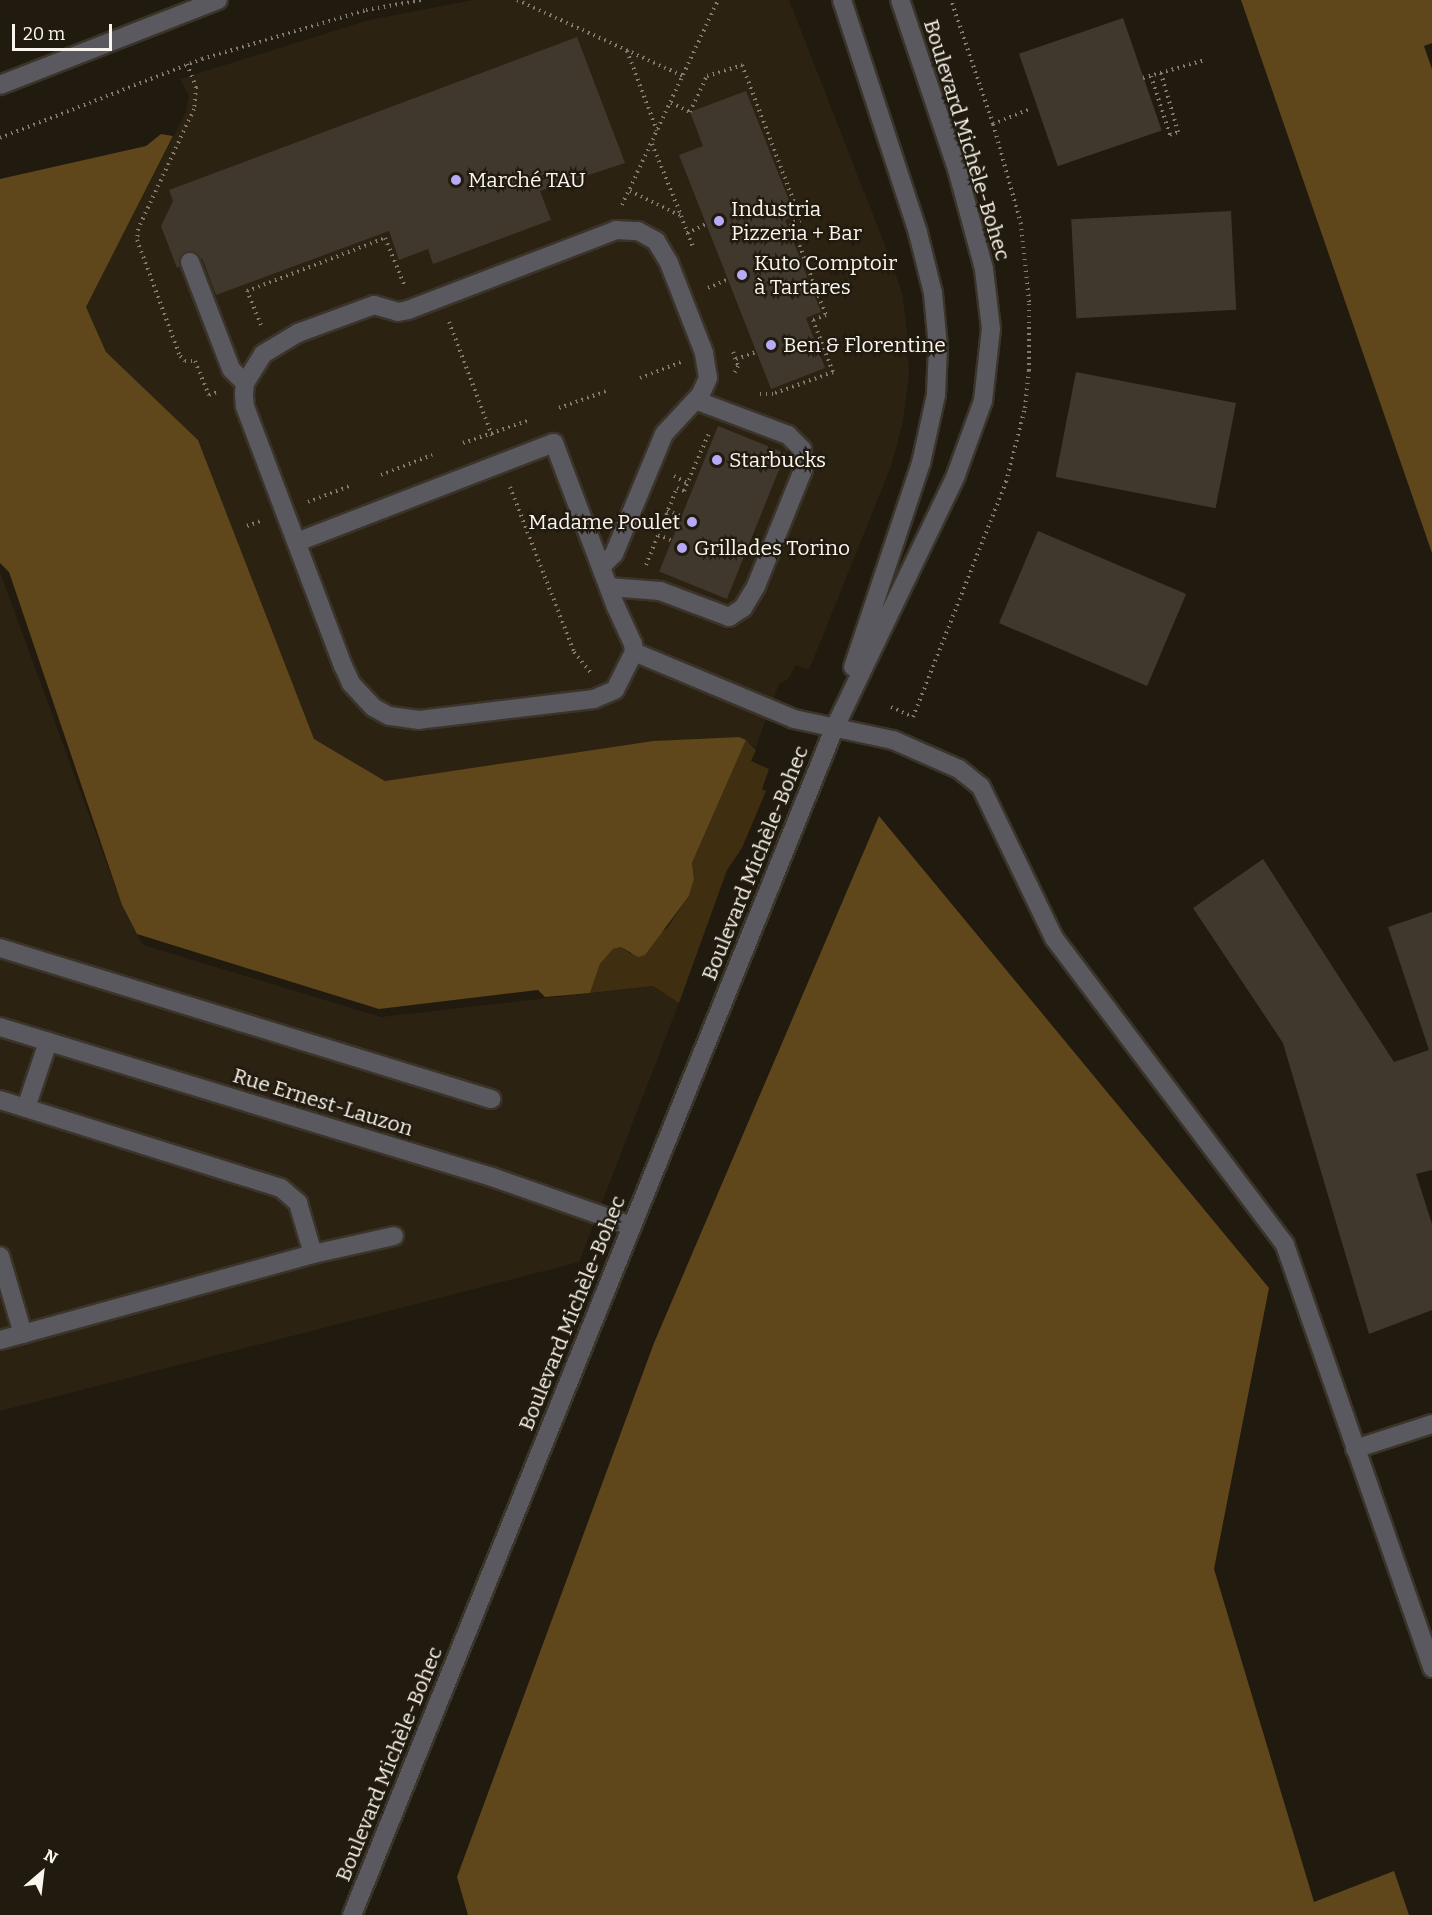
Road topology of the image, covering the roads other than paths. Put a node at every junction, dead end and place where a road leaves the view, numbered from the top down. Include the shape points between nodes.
1 (218, 0) edge
2 (900, 0) edge
3 (841, 4) edge
4 (0, 85) edge
5 (189, 262) dead end
6 (245, 383) junction
7 (695, 400) junction
8 (297, 542) junction
9 (601, 567) junction
10 (609, 587) junction
11 (634, 652) junction
12 (834, 729) junction
13 (0, 948) edge
14 (0, 1027) edge
15 (48, 1042) junction
16 (0, 1100) edge
17 (491, 1100) dead end
18 (26, 1108) junction
19 (631, 1226) junction
20 (394, 1236) dead end
21 (313, 1254) junction
22 (0, 1256) edge
23 (7, 1303) edge
24 (23, 1334) junction
25 (0, 1340) edge
26 (1432, 1424) edge
27 (1356, 1449) junction
28 (1432, 1668) edge
29 (352, 1915) edge

1 - 4 street
2 - 12 street, Boulevard Michèle-Bohec via 978,243 988,295 990,356 983,401 965,454
3 - 12 street, Boulevard Michèle-Bohec via 925,259 937,322 938,371 933,416 921,463
5 - 6 street via 231,369
6 - 7 street via 263,354 298,333 374,305 398,312 408,310 625,230 638,231 656,242 669,263 708,368 706,385
6 - 8 street via 246,406
7 - 9 street via 664,434 614,554
7 - 10 street via 788,435 802,449 803,470 756,586 743,608 729,617 660,591
8 - 9 street via 554,443
8 - 11 street via 351,683 373,707 389,716 419,720 594,699 615,690
9 - 10 street
10 - 11 street
11 - 12 street via 794,719
12 - 19 street, Boulevard Michèle-Bohec
12 - 27 street via 881,736 911,747 959,769 981,787 1054,938 1285,1245
13 - 17 street
14 - 15 street, Rue Ernest-Lauzon
15 - 18 street
15 - 19 street, Rue Ernest-Lauzon via 502,1180
16 - 18 street
18 - 21 street via 281,1188 298,1203
19 - 29 street, Boulevard Michèle-Bohec
20 - 21 street
21 - 24 street
22 - 23 street
23 - 24 street
24 - 25 street
26 - 27 street
27 - 28 street

